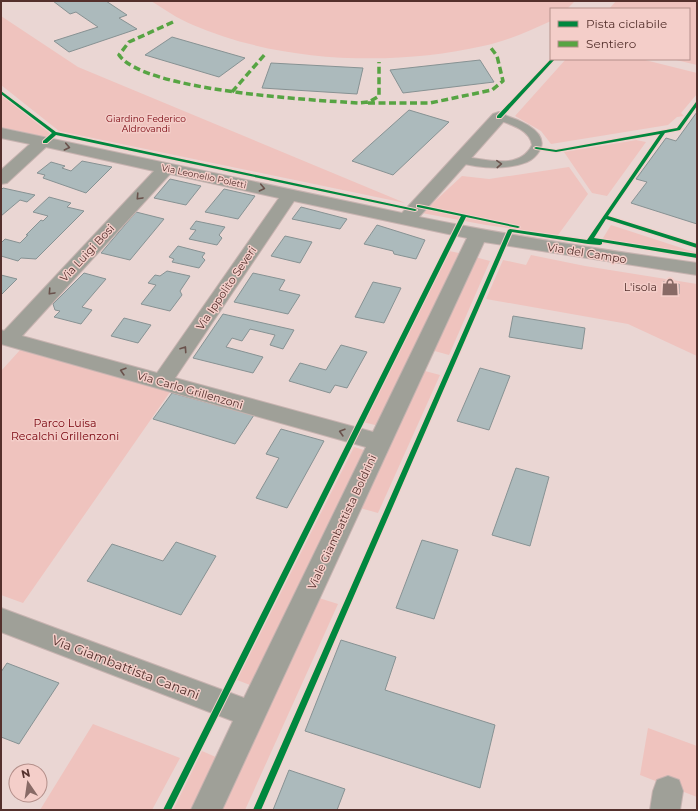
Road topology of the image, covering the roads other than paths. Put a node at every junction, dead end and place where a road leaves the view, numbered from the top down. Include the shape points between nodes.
1 (499, 117) joint
2 (1, 133) edge
3 (42, 142) junction
4 (460, 160) junction
5 (166, 168) junction
6 (1, 179) edge
7 (290, 194) junction
8 (407, 219) junction
9 (478, 234) junction
10 (697, 269) edge
11 (5, 338) edge
12 (162, 382) junction
13 (380, 442) junction
14 (1, 620) edge
15 (251, 714) junction
16 (206, 810) edge

1 - 4 street
4 -> 1 lane via 498,165 529,157 536,148 537,141 534,135 518,124
2 - 3 street, Via Leonello Poletti
3 -> 5 street, Via Leonello Poletti
3 - 6 street
4 - 8 street
5 -> 7 street, Via Leonello Poletti
5 -> 11 street, Via Luigi Bosi
7 - 8 street, Via Leonello Poletti
12 -> 7 street, Via Ippolito Severi
8 - 9 street, Via Leonello Poletti
9 - 10 street, Via del Campo
9 - 13 street, Viale Giambattista Boldrini
12 -> 11 street, Via Carlo Grillenzoni
13 -> 12 street, Via Carlo Grillenzoni
13 - 15 street, Viale Giambattista Boldrini
14 - 15 street, Via Giambattista Canani
15 - 16 street, Viale Giambattista Boldrini

